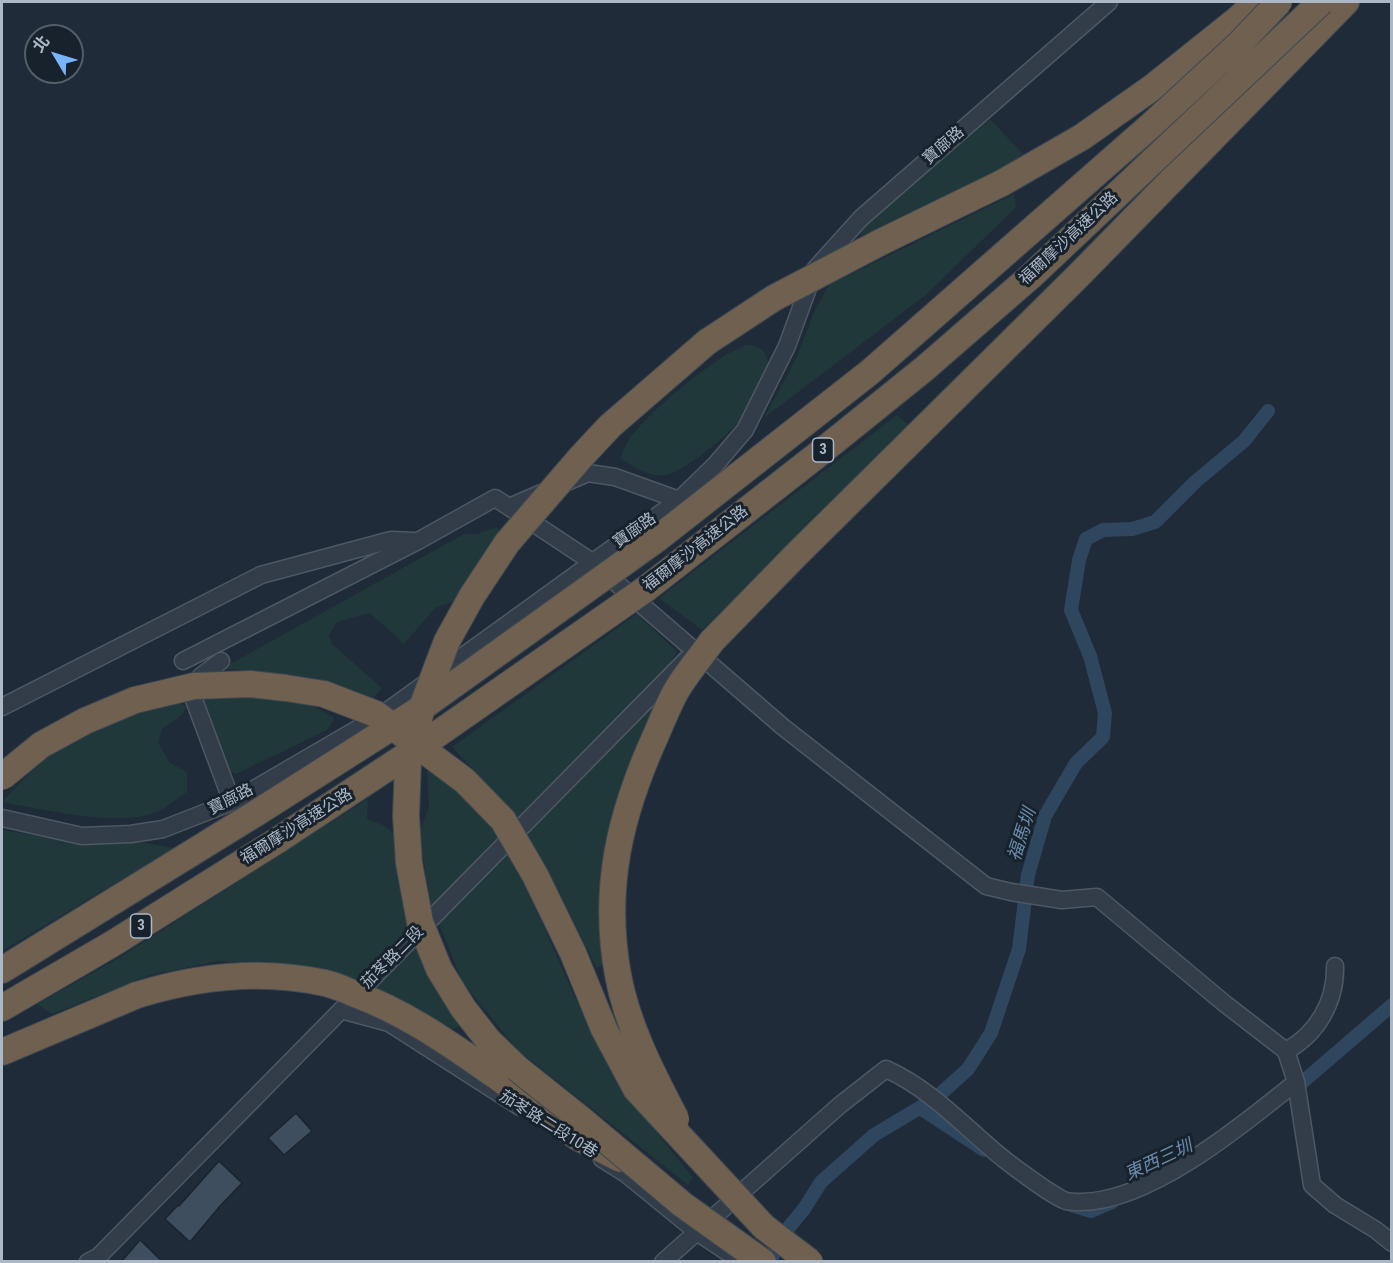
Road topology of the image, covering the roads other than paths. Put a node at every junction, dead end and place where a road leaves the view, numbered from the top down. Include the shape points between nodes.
1 (1110, 2) edge
2 (1256, 2) edge
3 (1279, 2) edge
4 (1321, 2) edge
5 (1346, 2) edge
6 (679, 500) junction
7 (509, 507) junction
8 (418, 541) junction
9 (592, 562) junction
10 (696, 650) junction
11 (183, 661) dead end
12 (221, 661) dead end
13 (2, 707) edge
14 (2, 777) edge
15 (232, 802) junction
16 (2, 818) edge
17 (1335, 966) dead end
18 (2, 970) edge
19 (2, 1008) edge
20 (341, 1010) junction
21 (1286, 1051) junction
22 (2, 1052) edge
23 (1296, 1082) junction
24 (692, 1151) junction
25 (640, 1170) junction
26 (697, 1232) junction
27 (1392, 1243) edge
28 (88, 1262) edge
29 (663, 1262) edge
30 (742, 1262) edge
31 (763, 1262) edge
32 (810, 1262) edge

1 - 6 street, 寶廍路 via 861,219 815,269 787,346 745,430
2 - 25 highway, bridge via 1153,87 1082,137 1002,183 774,298 707,342 610,426 547,495 507,543 447,641 422,707 408,762 409,863 420,922 439,969 488,1040
3 - 18 highway, 福爾摩沙高速公路 / 3, bridge via 1149,127 878,364 657,539 417,711
4 - 19 highway, 福爾摩沙高速公路 / 3, bridge via 1031,276 816,456 646,588 353,792 122,938
5 - 24 highway, bridge via 720,633 675,692 625,816 613,878 611,924 618,977 630,1018 647,1063
6 - 7 street via 615,477 588,473
6 - 9 street, 寶廍路
7 - 8 street via 495,498
7 - 9 street
8 - 11 street
8 - 13 street via 390,540 261,575
9 - 10 street
9 - 15 street, 寶廍路 via 383,714
10 - 20 street, 茄苳路二段
10 - 21 street via 783,728 987,886 1062,900 1097,897
12 - 15 street via 201,676 194,700
14 - 24 highway, bridge via 41,745 85,721 135,700 194,686 250,684 286,688 324,694 376,714 465,781 503,820 536,875 604,1029 636,1089
15 - 16 street, 寶廍路 via 163,829 131,834 82,836
17 - 21 street via 1323,1017 1307,1038
20 - 26 street, 茄苳路二段10巷 via 389,1023 626,1174
20 - 28 street, 茄苳路二段 via 98,1257
21 - 23 street
22 - 25 highway, bridge via 136,995 164,987 213,977 266,975 327,983 373,1000 432,1031 578,1137
23 - 26 street via 1185,1164 1136,1189 1096,1202 1067,1202 1006,1161 924,1090 886,1069
23 - 27 street via 1312,1185
24 - 32 highway, bridge via 764,1227
25 - 31 highway, bridge
26 - 29 street
26 - 30 street, 茄苳路二段10巷

